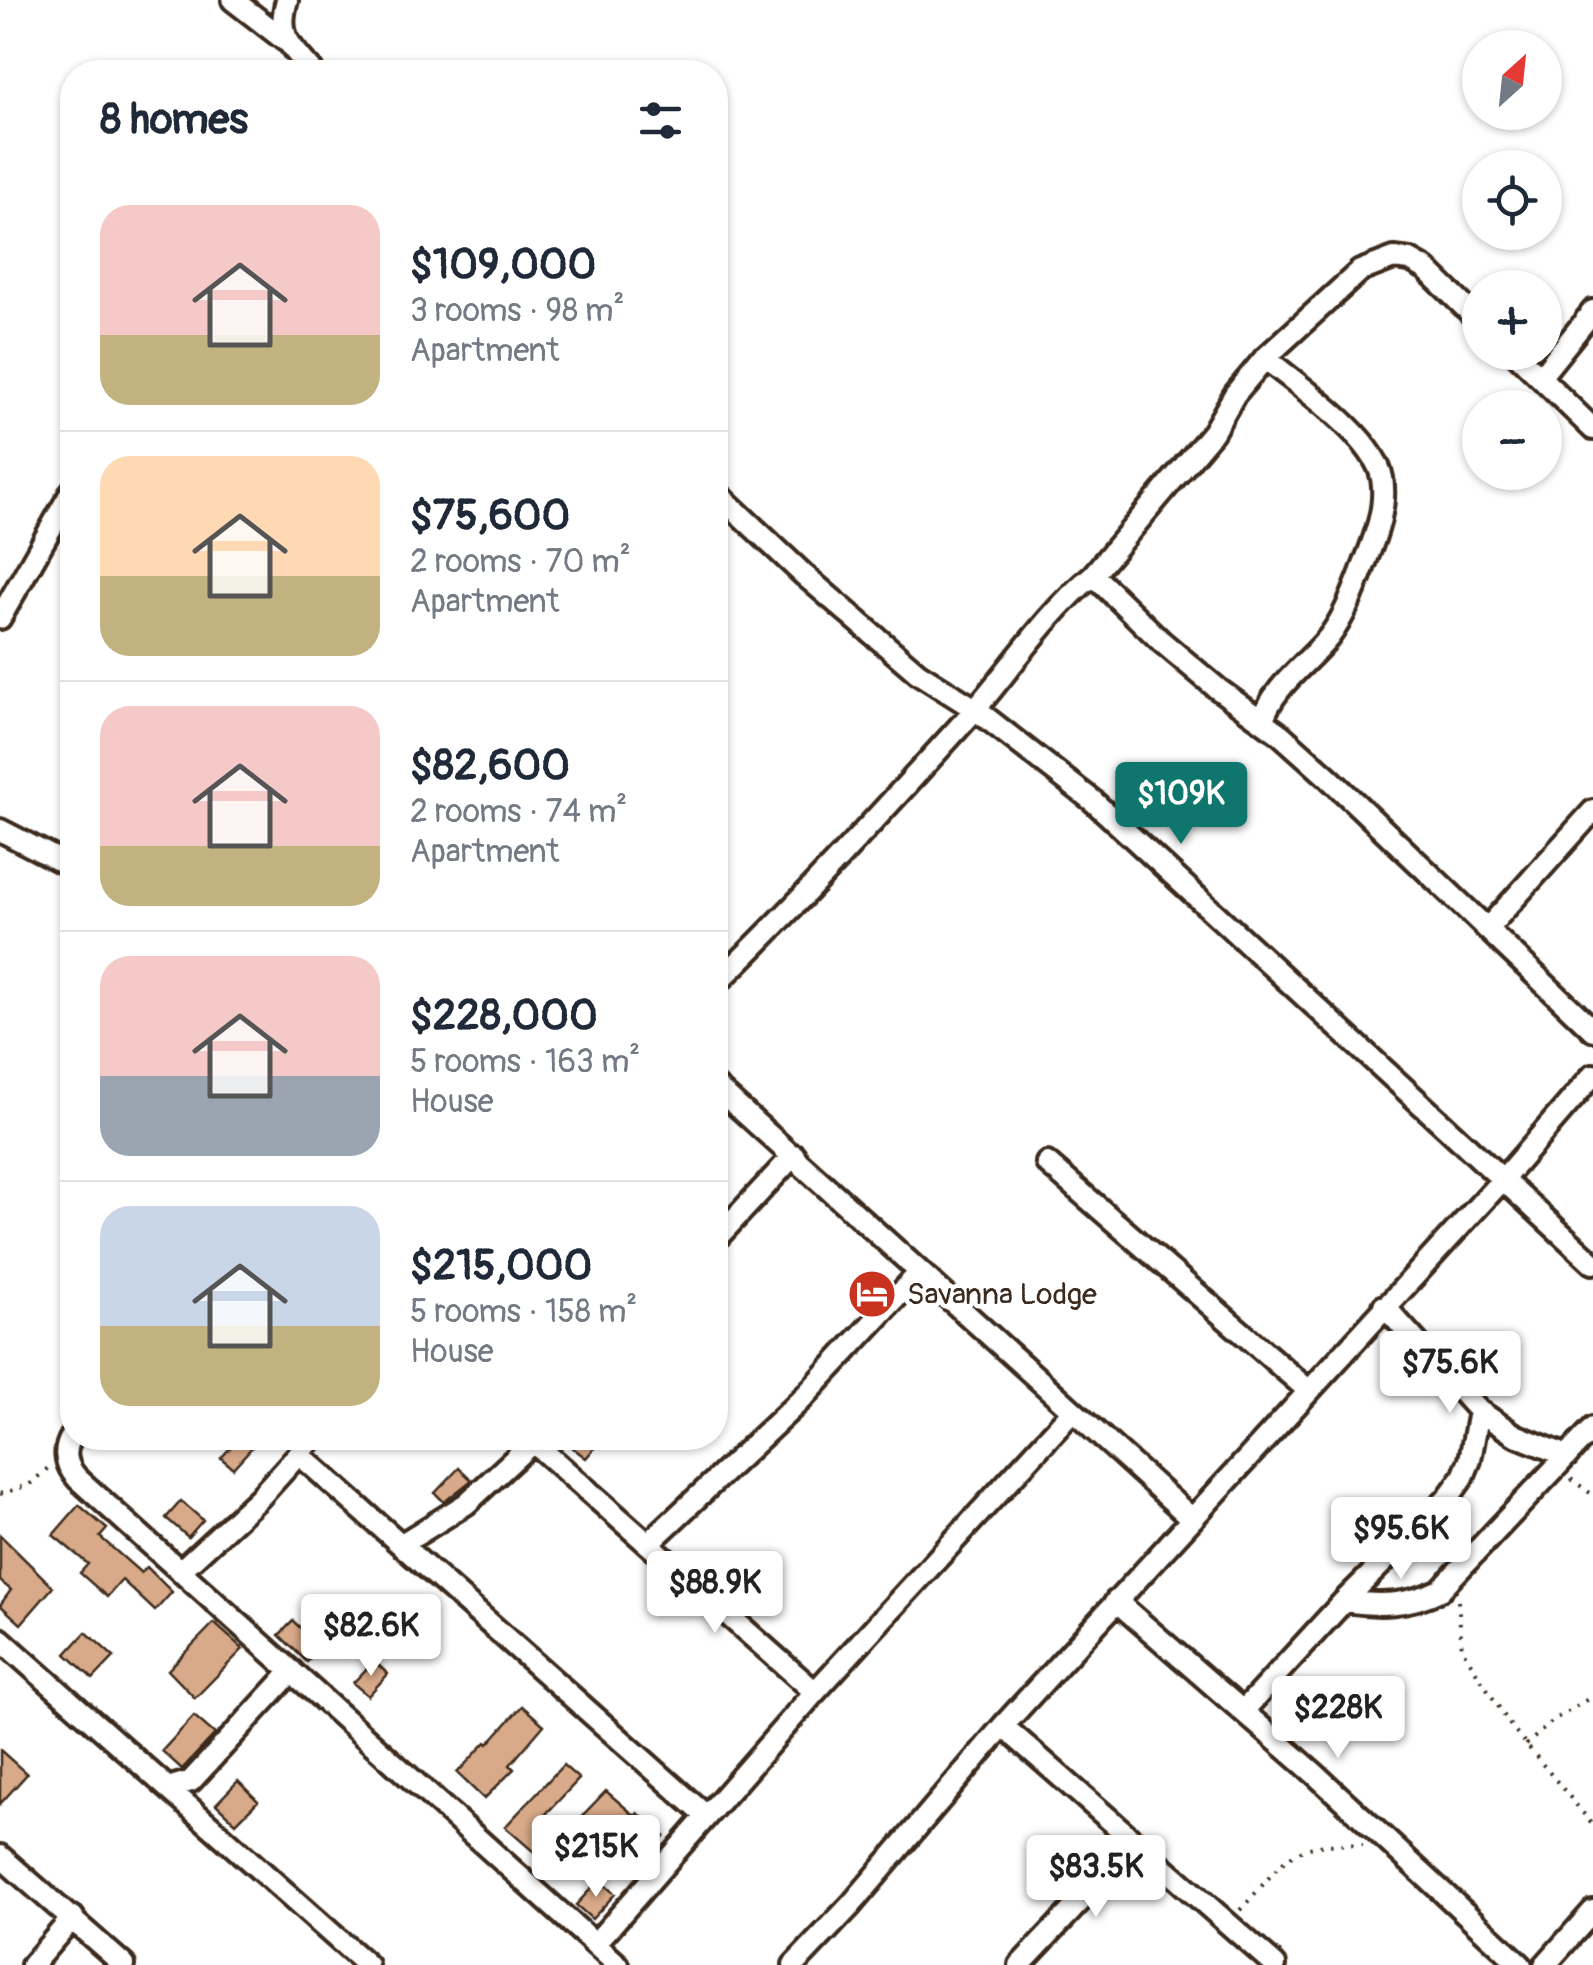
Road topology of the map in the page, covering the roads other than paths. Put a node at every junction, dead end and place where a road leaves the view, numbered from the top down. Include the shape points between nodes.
1 (232, 0) edge
2 (287, 0) edge
3 (286, 41) junction
4 (303, 60) edge
5 (1462, 304) edge
6 (1593, 311) edge
7 (1265, 358) junction
8 (1534, 370) edge
9 (1541, 376) junction
10 (1593, 429) edge
11 (728, 503) edge
12 (60, 512) edge
13 (1093, 576) junction
14 (0, 618) edge
15 (975, 710) junction
16 (1264, 721) junction
17 (1593, 811) edge
18 (0, 830) edge
19 (60, 855) edge
20 (1487, 929) junction
21 (728, 973) edge
22 (1593, 1030) edge
23 (1593, 1075) edge
24 (728, 1097) edge
25 (794, 1155) junction
26 (1048, 1163) dead end
27 (1504, 1178) junction
28 (728, 1226) edge
29 (1593, 1263) edge
30 (920, 1272) junction
31 (1384, 1306) junction
32 (1308, 1390) junction
33 (1479, 1412) junction
34 (1072, 1413) junction
35 (1593, 1428) edge
36 (67, 1450) edge
37 (303, 1450) edge
38 (524, 1450) edge
39 (546, 1450) edge
40 (299, 1454) junction
41 (1561, 1462) junction
42 (1190, 1517) junction
43 (650, 1542) junction
44 (402, 1544) junction
45 (180, 1570) junction
46 (1116, 1601) junction
47 (1344, 1601) junction
48 (0, 1639) edge
49 (292, 1671) junction
50 (815, 1692) junction
51 (1243, 1712) junction
52 (1002, 1726) junction
53 (168, 1788) junction
54 (705, 1815) junction
55 (1136, 1842) junction
56 (0, 1856) edge
57 (1593, 1912) edge
58 (73, 1917) junction
59 (595, 1944) junction
60 (1032, 1960) edge
61 (32, 1965) edge
62 (124, 1965) edge
63 (367, 1965) edge
64 (618, 1965) edge
65 (794, 1965) edge
66 (1275, 1965) edge
67 (1521, 1965) edge
68 (1544, 1965) edge

1 - 3 street
2 - 3 street via 281,20
3 - 4 street
5 - 7 street via 1402,256 1360,271
6 - 9 street
7 - 13 street via 1234,394 1214,432
7 - 16 street via 1376,461 1382,507 1340,621 1274,699
8 - 9 street
9 - 10 street
11 - 15 street via 891,651
12 - 14 street
13 - 15 street via 1072,592
13 - 16 street via 1162,642
15 - 21 street
15 - 27 street via 1093,801
16 - 20 street
17 - 20 street
18 - 19 street
20 - 22 street
23 - 27 street
24 - 25 street
25 - 28 street
25 - 30 street
26 - 32 street
27 - 29 street
27 - 31 street
30 - 34 street
30 - 43 street via 804,1397
31 - 32 street
31 - 33 street
32 - 42 street
33 - 41 street
33 - 47 street via 1470,1460 1455,1488
34 - 42 street
34 - 50 street
35 - 41 street
36 - 45 street via 78,1479
37 - 40 street
38 - 44 street via 466,1504
39 - 43 street
40 - 44 street
40 - 45 street
41 - 47 street via 1440,1590 1411,1602
42 - 46 street
43 - 50 street
44 - 54 street
45 - 49 street
46 - 51 street
46 - 52 street
47 - 51 street
48 - 53 street
49 - 53 street via 191,1781
49 - 59 street
50 - 54 street
51 - 67 street
52 - 55 street
52 - 65 street
53 - 63 street
54 - 59 street
55 - 60 street
55 - 66 street
56 - 58 street
57 - 68 street
58 - 61 street
58 - 62 street
59 - 64 street

